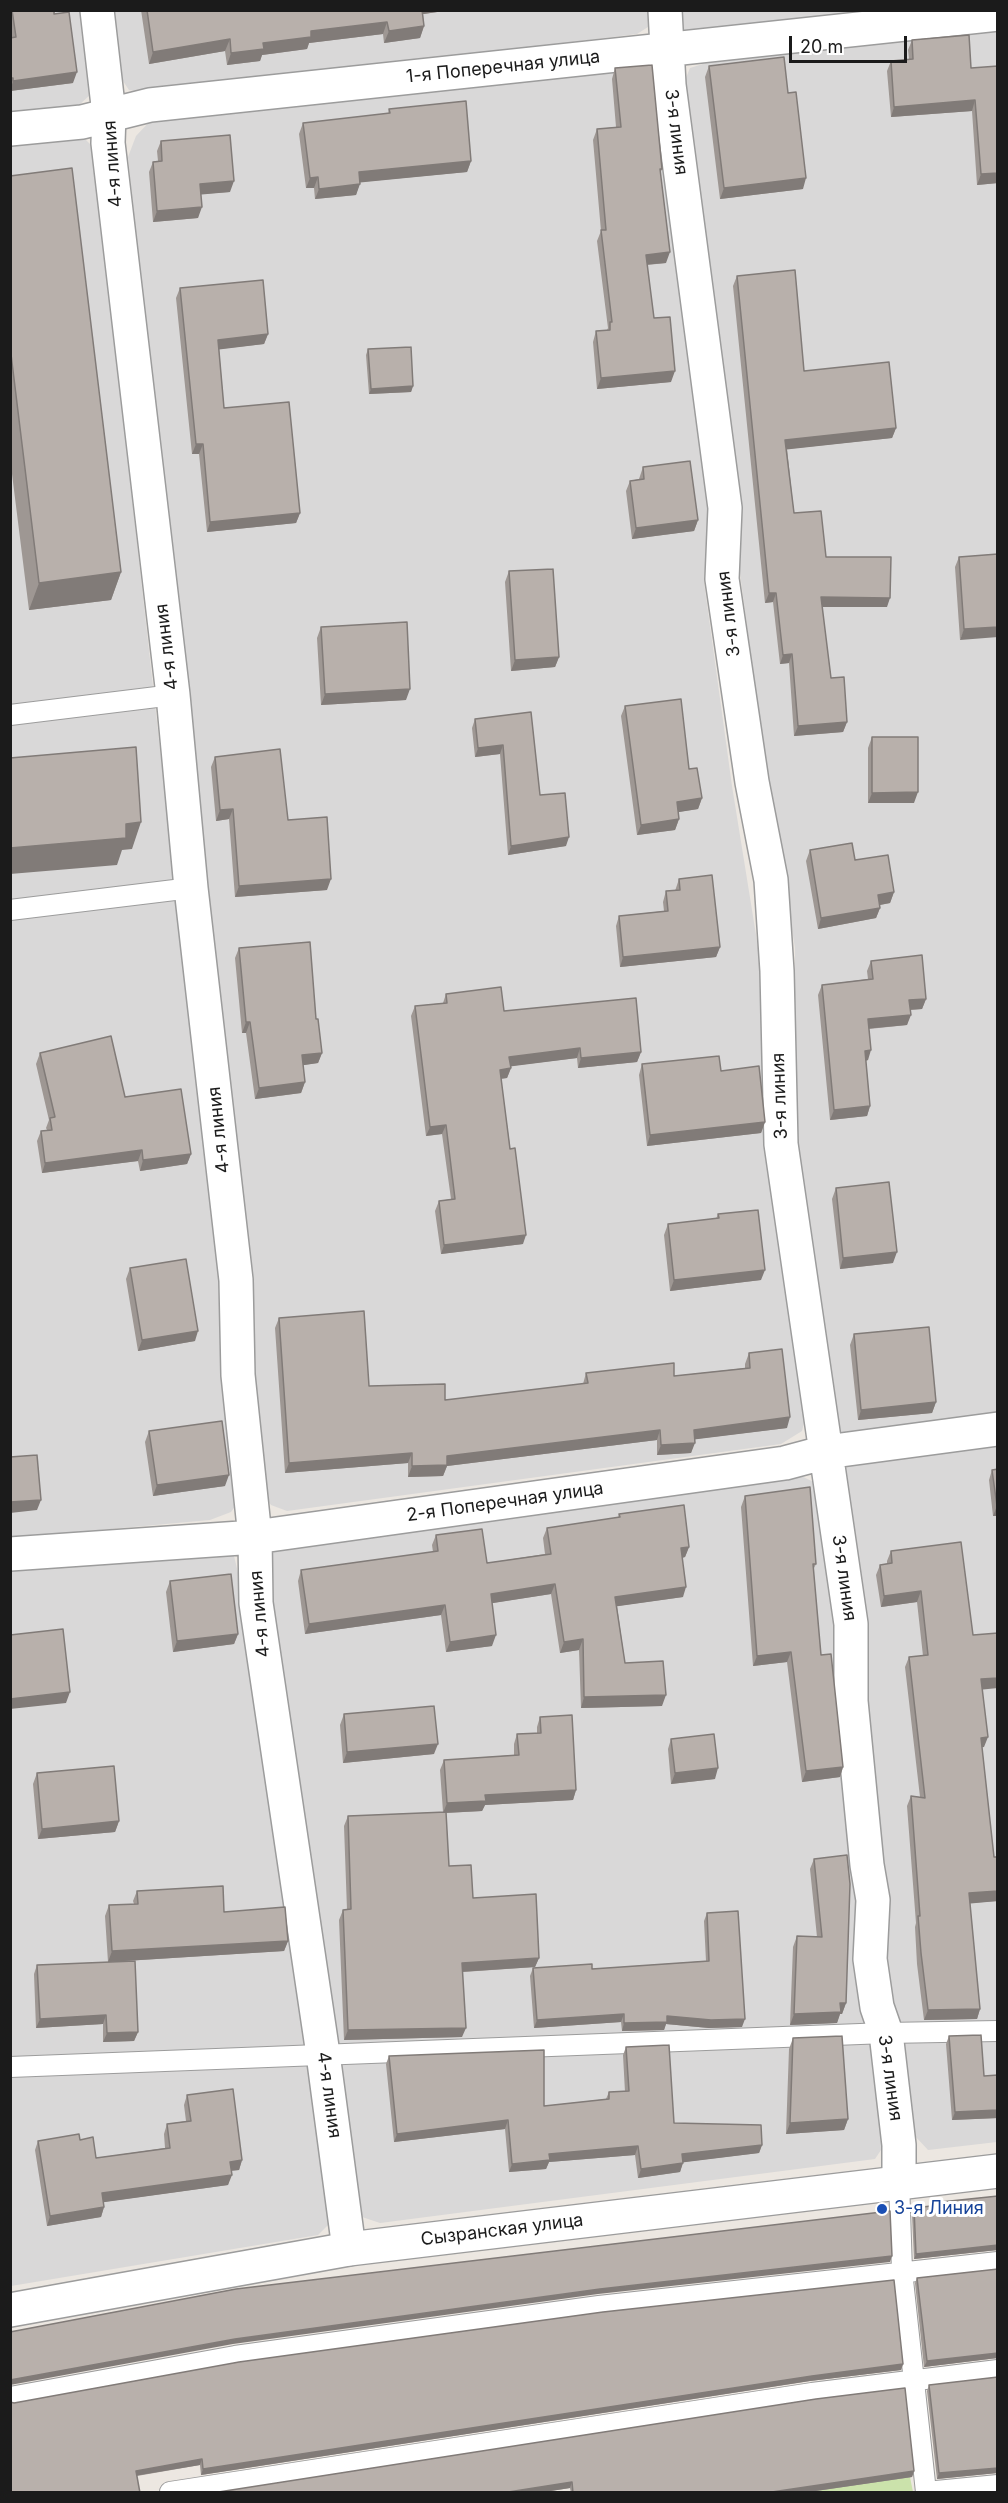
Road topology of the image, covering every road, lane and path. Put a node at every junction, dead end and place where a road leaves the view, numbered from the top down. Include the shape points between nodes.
1 (97, 10) edge
2 (665, 10) edge
3 (998, 14) edge
4 (668, 50) junction
5 (109, 114) junction
6 (10, 129) edge
7 (173, 694) junction
8 (10, 715) edge
9 (191, 888) junction
10 (10, 910) edge
11 (998, 1429) edge
12 (826, 1452) junction
13 (255, 1537) junction
14 (10, 1554) edge
15 (998, 2031) edge
16 (886, 2033) junction
17 (323, 2054) junction
18 (10, 2067) edge
19 (998, 2171) edge
20 (899, 2181) junction
21 (349, 2249) junction
22 (998, 2262) edge
23 (902, 2271) junction
24 (10, 2310) edge
25 (998, 2370) edge
26 (913, 2379) junction
27 (10, 2397) edge
28 (998, 2485) edge
29 (170, 2493) edge

1 - 5 street, 4-я линия
2 - 4 street, 3-я линия
3 - 4 street, 1-я Поперечная улица
4 - 5 street, 1-я Поперечная улица via 150,105
4 - 12 street, 3-я линия via 669,85 725,508 722,579 752,782 771,880 781,1144
5 - 6 street, 1-я Поперечная улица via 82,122
5 - 7 street, 4-я линия via 108,143
7 - 8 lane
7 - 9 street, 4-я линия
9 - 10 lane
9 - 13 street, 4-я линия via 236,1280 238,1375
11 - 12 street, 2-я Поперечная улица
12 - 13 street, 2-я Поперечная улица via 785,1462
12 - 16 street, 3-я линия via 851,1624 851,1701 873,1900 870,1959 877,2007
13 - 14 street, 2-я Поперечная улица
13 - 17 street, 4-я линия via 256,1603
15 - 16 lane
16 - 17 lane
16 - 20 street, 3-я линия via 899,2145
17 - 18 lane
17 - 21 street, 4-я линия
19 - 20 street, Сызранская улица
20 - 21 street, Сызранская улица
20 - 23 lane
21 - 24 street, Сызранская улица
22 - 23 lane
23 - 26 lane
23 - 27 lane via 599,2306 235,2356
25 - 26 lane
26 - 28 lane via 926,2492
26 - 29 lane

